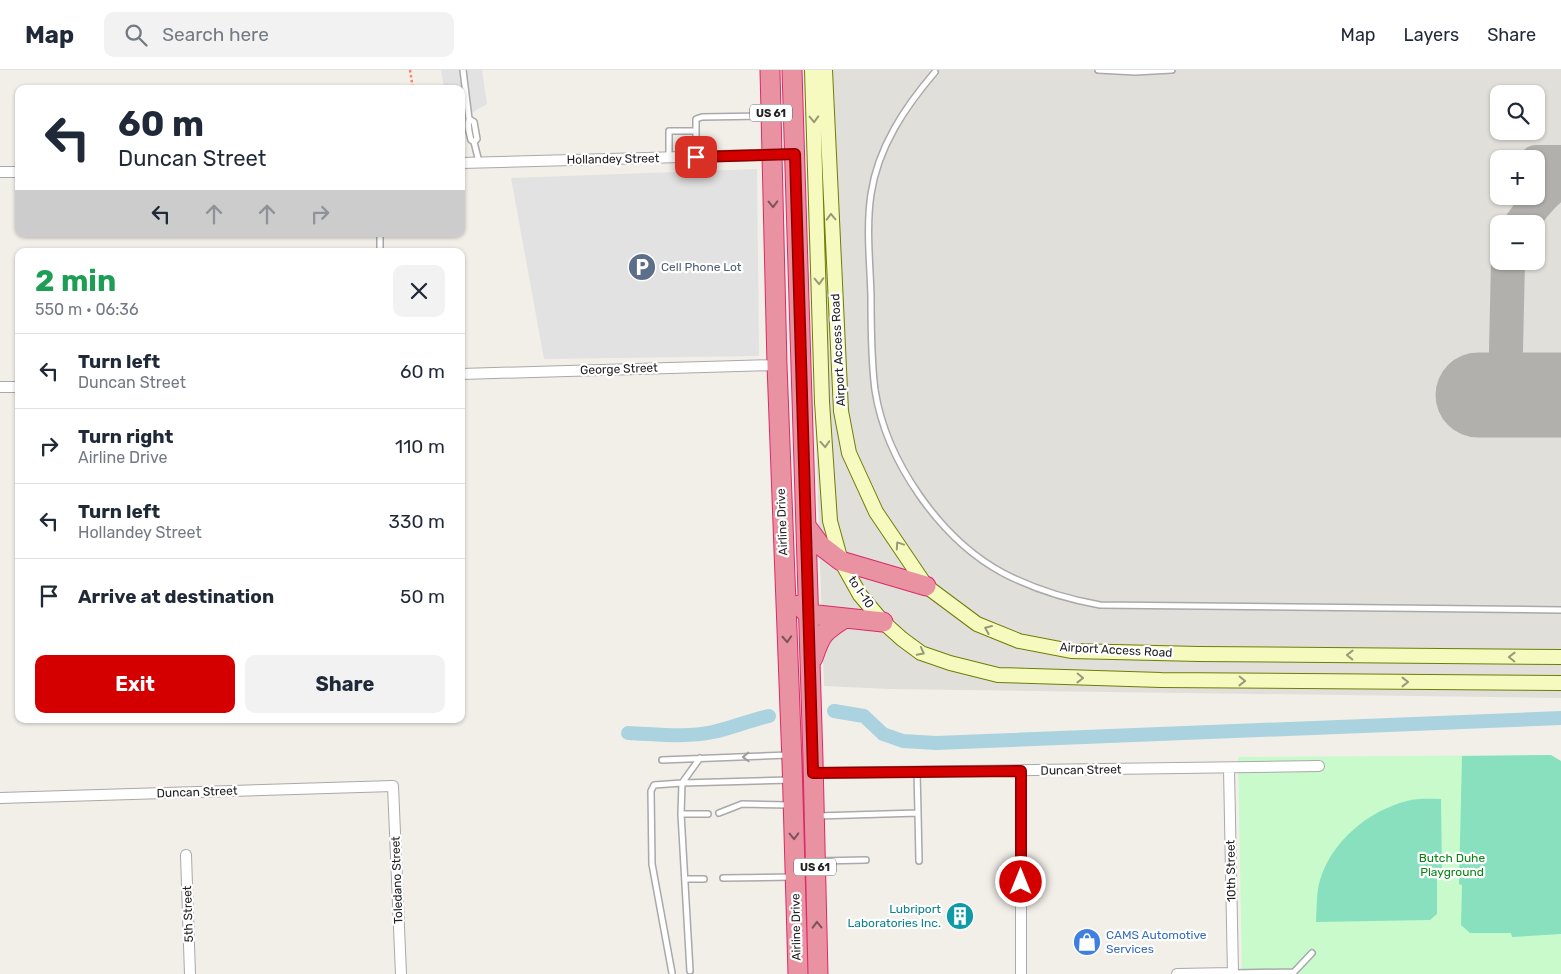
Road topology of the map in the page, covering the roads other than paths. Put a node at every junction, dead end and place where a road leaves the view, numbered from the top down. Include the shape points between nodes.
1 (463, 70) edge
2 (770, 70) edge
3 (792, 70) edge
4 (812, 70) edge
5 (826, 70) edge
6 (1098, 70) edge
7 (1106, 70) edge
8 (1172, 70) edge
9 (935, 72) dead end
10 (465, 85) edge
11 (465, 86) edge
12 (771, 116) junction
13 (696, 131) junction
14 (795, 154) junction
15 (772, 155) junction
16 (696, 157) junction
17 (669, 158) junction
18 (465, 163) edge
19 (479, 163) junction
20 (0, 172) edge
21 (15, 172) edge
22 (777, 365) junction
23 (465, 374) edge
24 (15, 386) edge
25 (0, 387) edge
26 (806, 526) junction
27 (841, 561) junction
28 (926, 586) junction
29 (784, 590) junction
30 (1561, 610) edge
31 (808, 614) junction
32 (845, 618) junction
33 (883, 622) junction
34 (1561, 657) edge
35 (810, 666) junction
36 (1561, 683) edge
37 (792, 755) junction
38 (700, 758) junction
39 (662, 760) dead end
40 (1319, 766) dead end
41 (1229, 768) junction
42 (1021, 771) junction
43 (917, 772) junction
44 (813, 773) junction
45 (793, 780) junction
46 (682, 783) junction
47 (393, 786) joint
48 (0, 798) edge
49 (794, 804) junction
50 (719, 813) dead end
51 (918, 813) junction
52 (681, 814) junction
53 (708, 814) dead end
54 (814, 816) junction
55 (186, 855) dead end
56 (866, 860) dead end
57 (815, 861) junction
58 (919, 861) dead end
59 (795, 877) junction
60 (723, 878) dead end
61 (686, 879) junction
62 (704, 879) dead end
63 (1312, 953) dead end
64 (690, 971) dead end
65 (672, 973) edge
66 (1233, 973) edge
67 (190, 974) edge
68 (401, 974) edge
69 (798, 974) edge
70 (818, 974) edge
71 (1021, 974) edge
72 (1178, 974) edge

1 - 10 lane
2 - 12 highway, Airline Drive / US 61
3 - 14 highway, Airline Drive / US 61
4 -> 27 main road, Airport Access Road via 822,402 830,520
28 -> 5 main road, Airport Access Road via 876,512 849,453 841,411
6 - 7 lane
7 - 8 lane
9 - 30 lane via 894,128 871,194 872,354 883,421 898,460 913,487 942,524 973,553 1002,573 1038,589 1070,600 1100,605
11 - 19 lane
12 - 13 lane via 702,117 696,119
12 - 15 highway, Airline Drive / US 61
13 - 16 lane
13 - 17 lane via 669,132
14 - 15 street, Hollandey Street
14 - 26 highway, Airline Drive / US 61
15 - 16 street, Hollandey Street
15 -> 22 highway, Airline Drive / US 61
16 - 17 street, Hollandey Street
17 - 19 street, Hollandey Street
18 - 19 street, Hollandey Street
20 - 21 street
22 - 23 street, George Street
22 - 29 highway, Airline Drive / US 61
24 - 25 street
26 - 27 highway via 820,545
26 - 31 highway, Airline Drive / US 61
27 - 28 highway
27 - 33 main road, to I-10 via 860,595
34 -> 28 main road, Airport Access Road via 1071,650 1018,641 977,624
29 - 31 highway
29 -> 37 highway, Airline Drive / US 61
31 - 32 highway
31 - 35 highway, Airline Drive / US 61
32 - 33 highway
32 - 35 highway via 820,637
33 -> 36 main road via 921,654 998,675 1162,680
35 - 44 highway, Airline Drive / US 61
37 -> 38 lane
37 - 45 highway, Airline Drive / US 61
38 - 39 lane
38 - 46 lane
40 - 41 street, Duncan Street
41 - 42 street, Duncan Street
41 - 66 street, 10th Street
42 - 43 street, Duncan Street
42 - 71 street
43 - 44 street, Duncan Street
43 - 51 lane
44 - 54 highway, Airline Drive / US 61
45 - 46 lane
45 - 49 highway, Airline Drive / US 61
46 - 52 lane
46 - 65 lane via 660,783 651,791 652,864
47 - 48 street, Duncan Street
47 - 68 street, Toledano Street
49 - 50 lane via 742,804
49 -> 59 highway, Airline Drive / US 61
51 - 54 lane
51 - 58 lane
52 - 53 lane
52 - 61 lane
54 - 57 highway, Airline Drive / US 61
55 - 67 street, 5th Street
56 - 57 lane
70 -> 57 highway, Airline Drive / US 61
59 - 60 lane
59 - 69 highway, Airline Drive / US 61
61 - 62 lane
61 - 64 lane
63 - 66 lane via 1294,972
66 - 72 street

